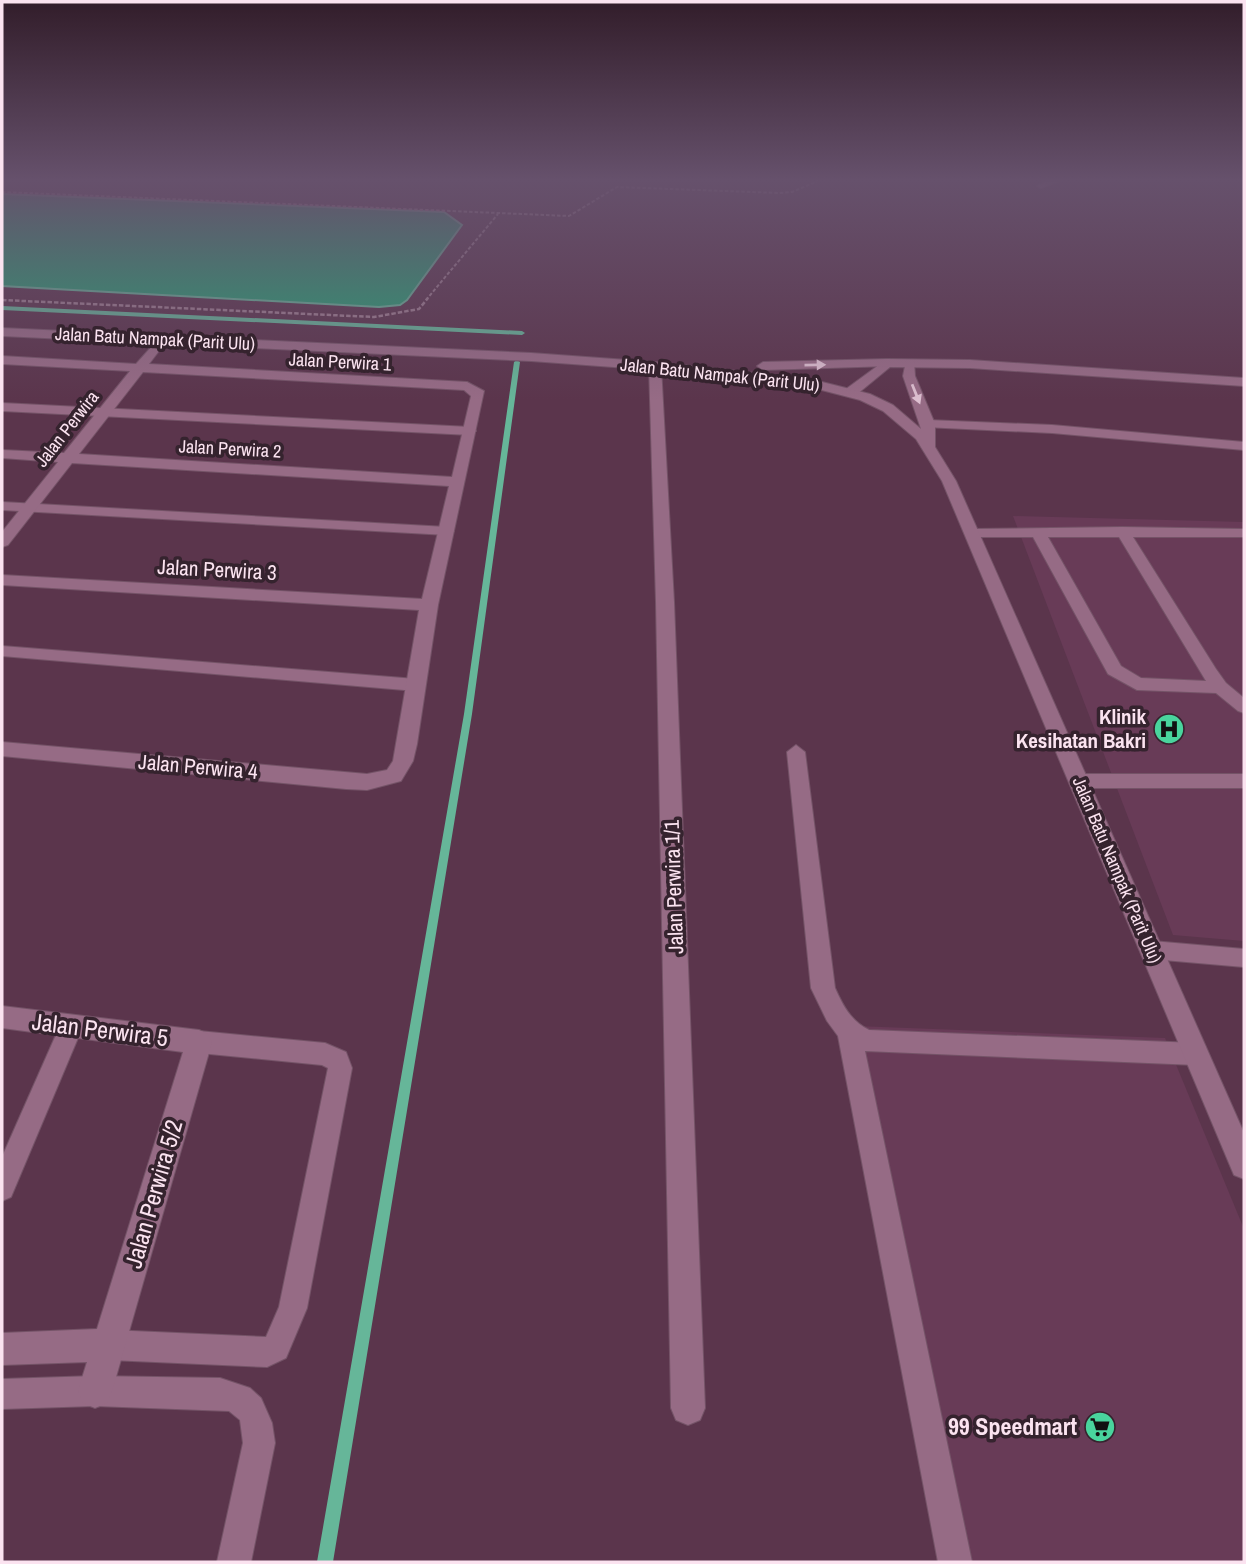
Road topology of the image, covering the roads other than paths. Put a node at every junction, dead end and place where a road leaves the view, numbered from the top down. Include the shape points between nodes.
1 (2, 332) edge
2 (162, 339) junction
3 (2, 360) edge
4 (887, 363) junction
5 (910, 364) junction
6 (655, 366) junction
7 (139, 368) junction
8 (698, 370) junction
9 (1244, 382) edge
10 (851, 392) junction
11 (2, 407) edge
12 (103, 414) junction
13 (928, 424) junction
14 (470, 431) junction
15 (1244, 446) edge
16 (928, 448) junction
17 (2, 454) edge
18 (67, 458) junction
19 (457, 482) junction
20 (2, 506) edge
21 (29, 507) junction
22 (447, 531) junction
23 (1122, 531) junction
24 (971, 533) junction
25 (1038, 533) junction
26 (1244, 533) edge
27 (2, 542) edge
28 (2, 580) edge
29 (429, 605) junction
30 (2, 651) edge
31 (416, 685) junction
32 (1220, 687) junction
33 (1244, 707) edge
34 (2, 749) edge
35 (796, 752) dead end
36 (1079, 781) junction
37 (1244, 781) edge
38 (1152, 950) junction
39 (1244, 958) edge
40 (2, 1017) edge
41 (71, 1026) junction
42 (850, 1035) junction
43 (199, 1042) junction
44 (1196, 1054) junction
45 (1244, 1165) edge
46 (2, 1188) edge
47 (110, 1345) junction
48 (2, 1349) edge
49 (95, 1391) junction
50 (2, 1394) edge
51 (688, 1408) dead end
52 (234, 1562) edge
53 (955, 1562) edge

1 - 2 street, Jalan Batu Nampak (Parit Ulu)
2 - 6 street, Jalan Batu Nampak (Parit Ulu)
2 - 7 street, Jalan Perwira
3 - 7 street, Jalan Perwira 1
4 - 5 street
8 -> 4 street
4 - 10 street
5 - 9 street
5 -> 13 street via 909,376
6 - 8 street, Jalan Batu Nampak (Parit Ulu)
6 - 51 street, Jalan Perwira 1/1 via 666,602
7 - 12 street, Jalan Perwira
7 - 14 street, Jalan Perwira 1 via 467,386 478,396
8 - 10 street, Jalan Batu Nampak (Parit Ulu)
10 - 16 street, Jalan Batu Nampak (Parit Ulu) via 888,408 921,436
11 - 12 lane
12 - 14 lane
12 - 18 street, Jalan Perwira
13 - 15 lane via 1052,429
13 - 16 street
14 - 19 street
16 - 24 street, Jalan Batu Nampak (Parit Ulu) via 949,481
17 - 18 street, Jalan Perwira 2
18 - 19 street, Jalan Perwira 2
18 - 21 street, Jalan Perwira
19 - 22 street
20 - 21 lane
21 - 22 lane
21 - 27 street, Jalan Perwira
22 - 29 street
23 - 25 lane
23 - 26 lane
23 - 32 lane
24 - 25 lane
24 - 36 street, Jalan Batu Nampak (Parit Ulu)
25 - 32 lane via 1114,670 1137,684
28 - 29 street, Jalan Perwira 3
29 - 31 street
30 - 31 lane
31 - 34 street, Jalan Perwira 4 via 403,761 394,776 367,782
32 - 33 lane
35 - 42 lane via 822,988
36 - 37 lane
36 - 38 street, Jalan Batu Nampak (Parit Ulu)
38 - 39 lane
38 - 44 street, Jalan Batu Nampak (Parit Ulu)
40 - 41 street, Jalan Perwira 5
41 - 43 street, Jalan Perwira 5
41 - 46 lane
42 - 44 lane via 868,1041
42 - 53 lane
43 - 47 street, Jalan Perwira 5/2
43 - 47 lane via 325,1054 337,1060 340,1068 293,1308 276,1348 267,1352
44 - 45 street, Jalan Batu Nampak (Parit Ulu)
47 - 48 street
47 - 49 street, Jalan Perwira 5/2
49 - 50 lane
49 - 52 lane via 220,1393 237,1396 250,1406 260,1443

